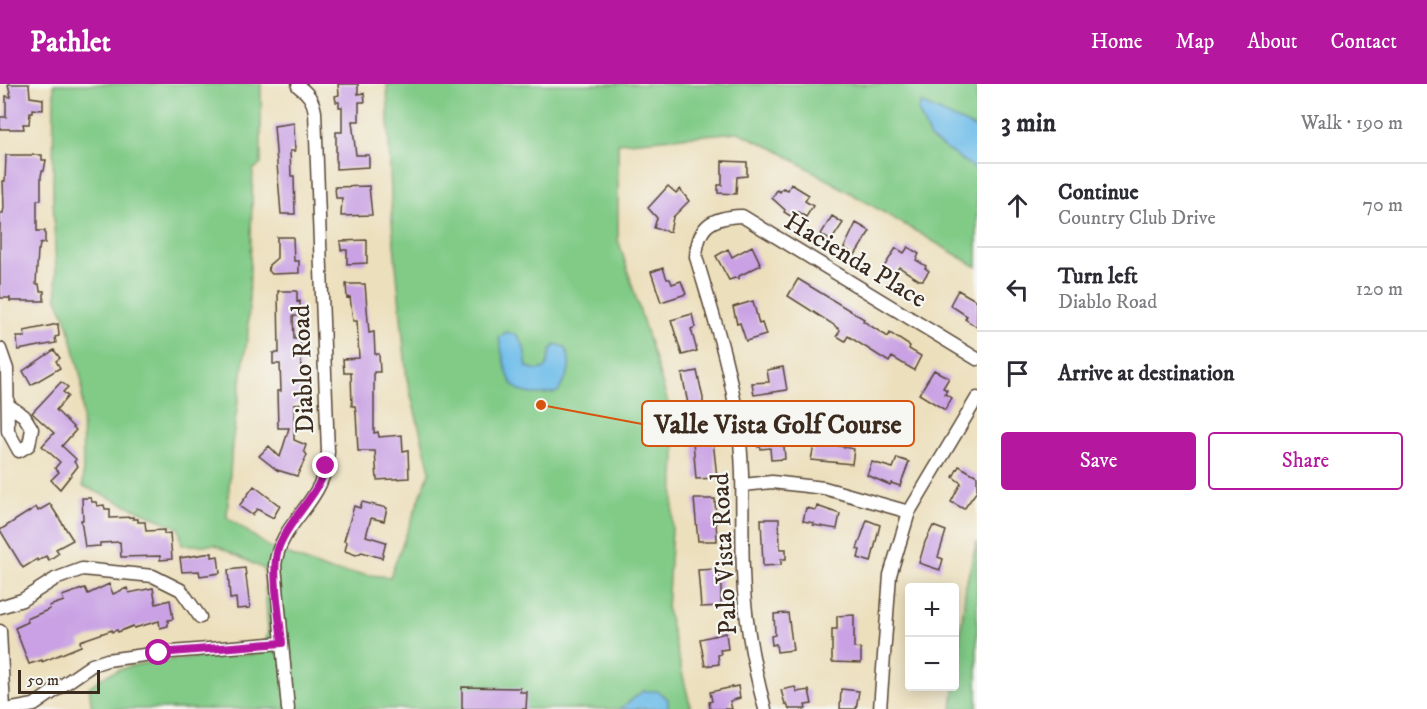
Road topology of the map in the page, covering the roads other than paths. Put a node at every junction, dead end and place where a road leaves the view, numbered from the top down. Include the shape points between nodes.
1 (298, 86) dead end
2 (709, 224) joint
3 (0, 349) edge
4 (977, 358) edge
5 (977, 399) edge
6 (8, 405) dead end
7 (743, 485) junction
8 (909, 512) junction
9 (0, 607) edge
10 (200, 617) dead end
11 (0, 631) edge
12 (282, 643) junction
13 (4, 709) edge
14 (12, 709) edge
15 (288, 709) edge
16 (765, 709) edge
17 (880, 709) edge

1 - 12 street, Diablo Road via 314,102 315,112 328,452 319,487 279,547 275,566
2 - 4 street, Hacienda Place via 723,217 742,216
2 - 7 street, Palo Vista Road via 697,242 696,257 722,346 738,424
3 - 6 street via 7,369
5 - 8 street
7 - 8 street via 772,482 824,488
7 - 16 street, Palo Vista Road via 743,572 752,662
8 - 17 street via 890,574
9 - 10 street via 82,569 153,576 181,590
11 - 13 street
12 - 14 street via 107,660 92,664 34,705
12 - 15 street, Diablo Road

